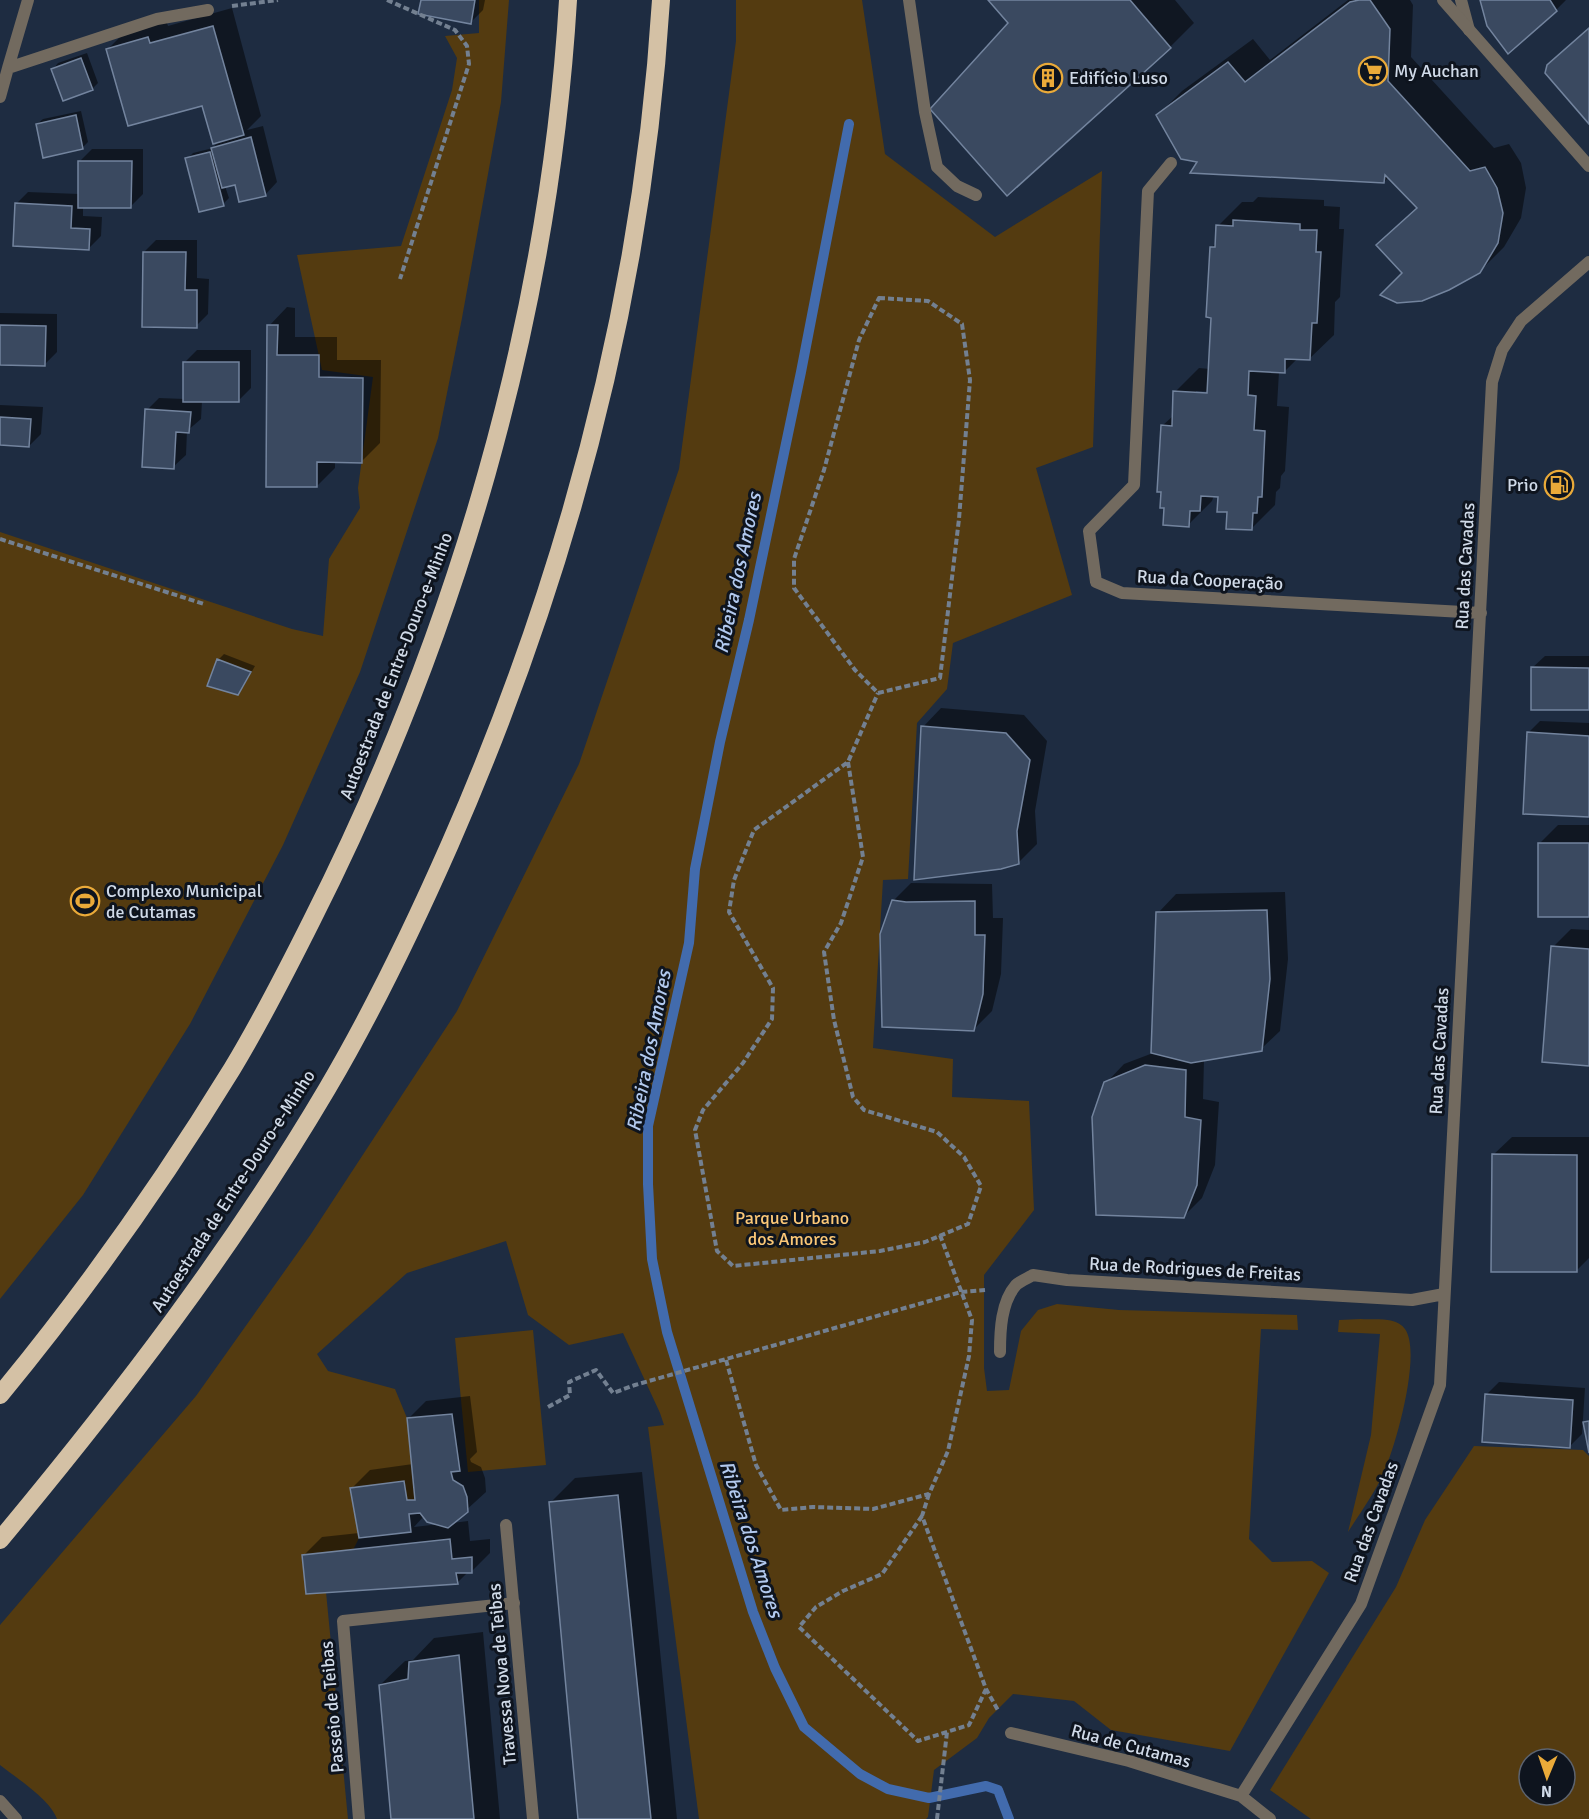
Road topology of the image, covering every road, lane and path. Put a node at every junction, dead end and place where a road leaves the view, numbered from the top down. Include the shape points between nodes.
1 (28, 0) edge
2 (279, 0) edge
3 (387, 0) edge
4 (568, 0) edge
5 (661, 0) edge
6 (909, 0) edge
7 (1443, 0) edge
8 (1461, 0) edge
9 (208, 10) joint
10 (1470, 31) junction
11 (8, 68) junction
12 (0, 97) edge
13 (1171, 163) dead end
14 (1589, 166) edge
15 (976, 195) dead end
16 (1589, 262) edge
17 (400, 279) dead end
18 (0, 539) edge
19 (204, 604) dead end
20 (1481, 613) junction
21 (878, 693) junction
22 (848, 762) junction
23 (940, 1235) junction
24 (961, 1292) junction
25 (1444, 1294) junction
26 (1000, 1352) dead end
27 (726, 1360) junction
28 (0, 1395) edge
29 (548, 1407) dead end
30 (929, 1494) junction
31 (922, 1516) junction
32 (506, 1525) dead end
33 (0, 1540) edge
34 (514, 1603) junction
35 (986, 1689) junction
36 (947, 1732) junction
37 (1011, 1733) joint
38 (1241, 1796) junction
39 (0, 1801) edge
40 (16, 1819) edge
41 (359, 1819) edge
42 (533, 1819) edge
43 (937, 1819) edge
44 (1270, 1819) edge

1 - 11 street
2 - 9 path
3 - 17 path via 455,30 467,46 469,64
4 - 28 highway, Autoestrada de Entre-Douro-e-Minho via 558,129 514,363 478,504 394,742 340,866 232,1068 107,1258
5 - 33 highway, Autoestrada de Entre-Douro-e-Minho via 658,56 639,204 596,421 546,594 466,808 364,1022 288,1152 159,1341
6 - 15 street via 937,167 957,186
7 - 10 street
8 - 10 street
9 - 11 street via 157,19
10 - 14 street
11 - 12 street
13 - 20 street, Rua da Cooperação via 1148,191 1134,485 1089,531 1096,582 1122,593
16 - 20 street, Rua das Cavadas via 1521,321 1502,350 1492,382
18 - 19 path
20 - 25 street, Rua das Cavadas
21 - 21 path via 940,678 970,380 962,324 928,301 879,298 859,340 824,470 794,559 795,588 855,670
21 - 22 path
22 - 23 path via 863,857 841,923 824,952 834,1020 853,1097 864,1110 938,1132 964,1157 981,1185 968,1224
22 - 23 path via 754,830 734,880 729,912 773,988 772,1019 743,1063 703,1110 695,1130 717,1251 733,1266 880,1251
23 - 24 path
24 - 27 path
24 - 30 path via 972,1320 969,1356 948,1451
25 - 26 street, Rua de Rodrigues de Freitas via 1412,1300 1033,1275 1017,1285 1007,1303 1000,1329
25 - 38 street, Rua das Cavadas via 1440,1385 1361,1604
27 - 29 path via 613,1393 596,1370 569,1382 570,1395
27 - 30 path via 756,1465 781,1510 873,1509
30 - 31 path
31 - 35 path
31 - 36 path via 882,1574 816,1607 799,1627 918,1741
32 - 34 street, Travessa Nova de Teibas
34 - 41 street, Passeio de Teibas via 343,1621
34 - 42 street, Travessa Nova de Teibas
35 - 36 path via 969,1725
35 - 37 path
36 - 43 path
37 - 38 street, Rua de Cutamas via 1129,1761
38 - 44 street
39 - 40 street

